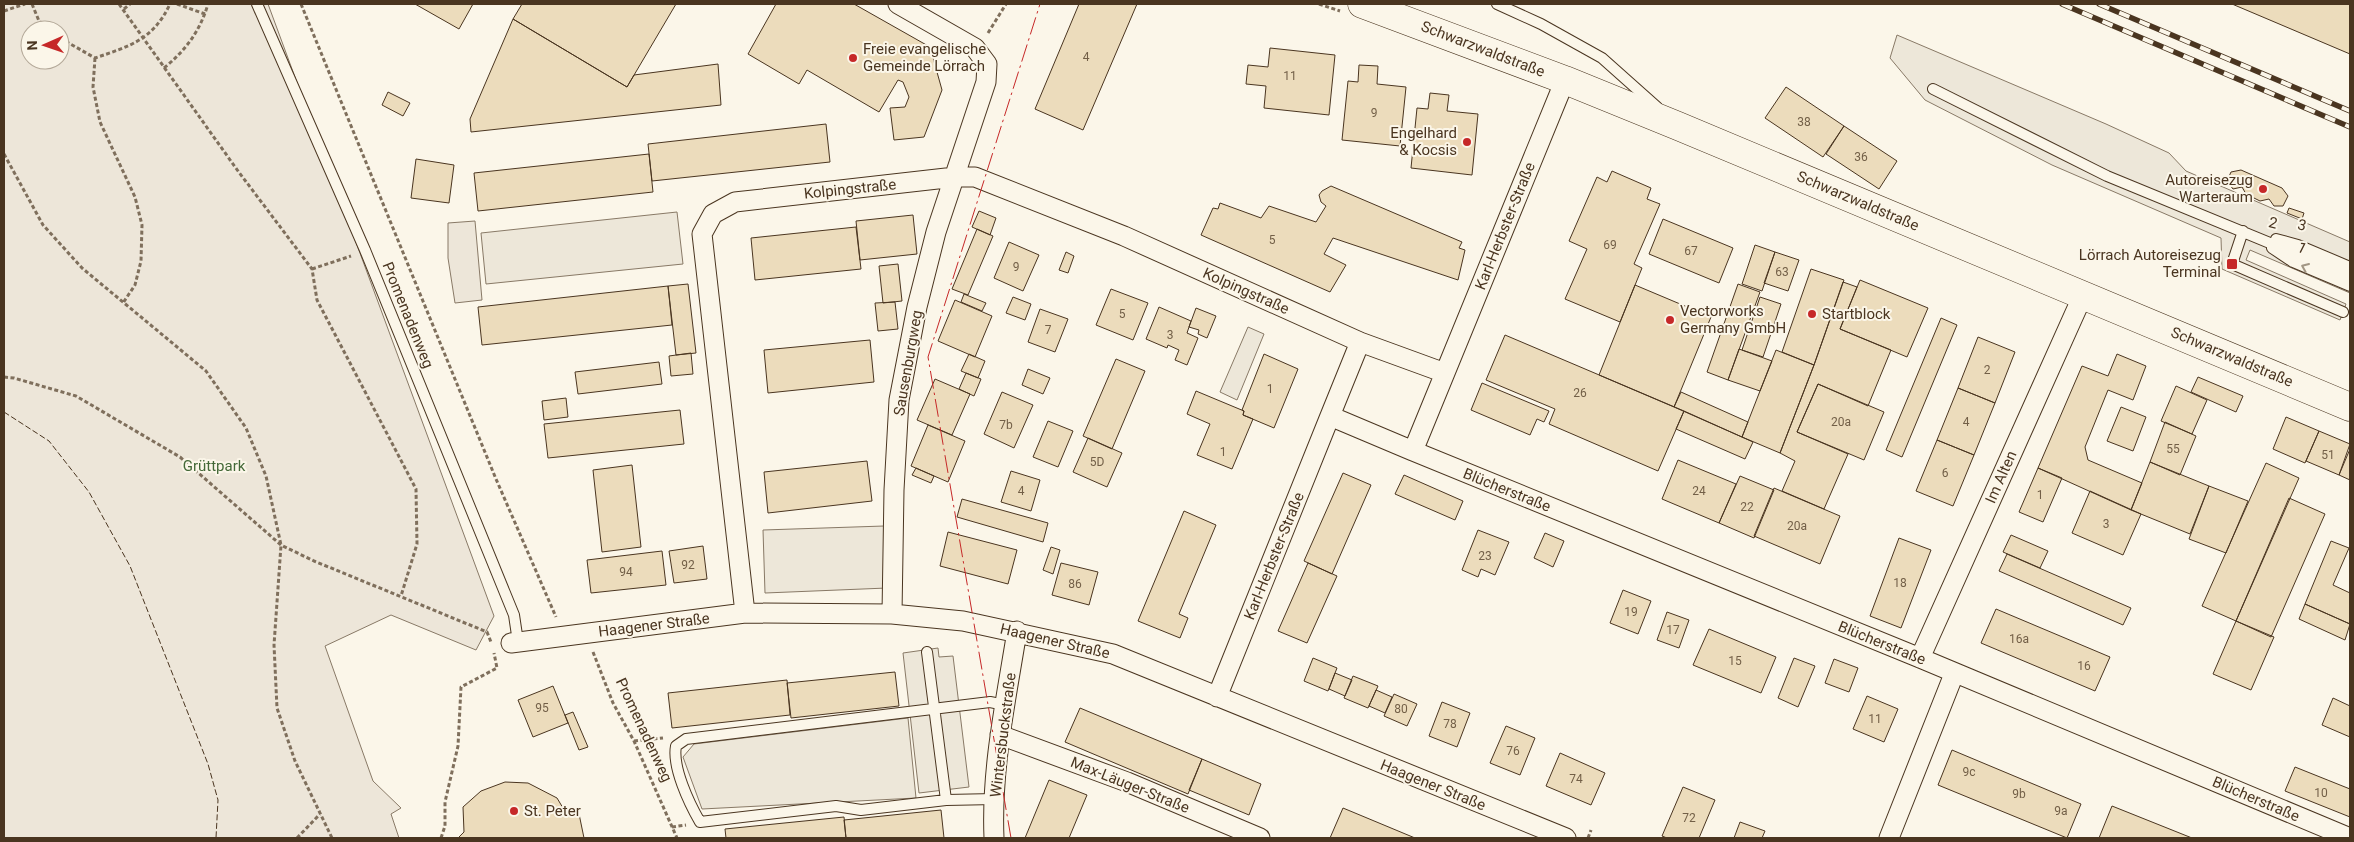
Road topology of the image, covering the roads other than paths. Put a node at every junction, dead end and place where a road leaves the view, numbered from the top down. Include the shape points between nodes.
1 (257, 4) edge
2 (898, 4) edge
3 (1362, 4) edge
4 (1497, 4) edge
5 (1565, 80) junction
6 (1933, 89) dead end
7 (1678, 126) junction
8 (955, 177) junction
9 (2243, 231) junction
10 (2350, 260) edge
11 (2350, 267) edge
12 (2350, 276) edge
13 (2350, 286) edge
14 (2082, 295) junction
15 (2344, 312) dead end
16 (1360, 342) junction
17 (1445, 373) junction
18 (2350, 407) edge
19 (1330, 416) junction
20 (1413, 451) junction
21 (745, 613) junction
22 (892, 614) junction
23 (1017, 631) junction
24 (515, 642) joint
25 (927, 652) dead end
26 (1920, 658) junction
27 (1954, 674) junction
28 (1217, 697) junction
29 (1005, 705) junction
30 (935, 710) junction
31 (1000, 735) junction
32 (995, 799) junction
33 (946, 800) junction
34 (994, 838) edge
35 (1260, 838) edge
36 (1566, 838) edge
37 (1888, 838) edge
38 (2350, 838) edge

1 - 24 lane, Promenadenweg via 366,250 514,616
2 - 8 street, Sausenburgweg via 975,48 986,64 986,82
3 - 5 main road, Schwarzwaldstraße
4 - 7 lane via 1602,58
5 - 7 main road, Schwarzwaldstraße
5 - 17 street, Karl-Herbster-Straße
6 - 9 lane via 2106,176
7 - 14 main road, Schwarzwaldstraße
8 - 16 street, Kolpingstraße via 975,177 1124,236
8 - 21 street, Kolpingstraße via 734,202 713,214 702,234
8 - 22 street, Sausenburgweg via 936,232 917,307 899,400
9 - 10 lane, 3 via 2303,240
9 - 11 lane, 2 via 2298,245
9 - 12 lane
13 -> 9 lane, 1 via 2293,262
9 - 15 lane via 2232,264
14 - 18 main road, Schwarzwaldstraße
14 - 26 street, Im Alten
16 - 17 street, Kolpingstraße
16 - 19 street, Karl-Herbster-Straße
17 - 20 street, Karl-Herbster-Straße
19 - 20 street, Blücherstraße
19 - 28 street, Karl-Herbster-Straße
20 - 26 street, Blücherstraße
21 - 22 street, Haagener Straße
21 - 24 street, Haagener Straße
22 - 23 street, Haagener Straße via 963,621
23 - 28 street, Haagener Straße via 1113,654
23 - 29 street, Wintersbuckstraße
25 - 30 lane
26 - 27 street, Blücherstraße
27 - 37 street
27 - 38 street, Blücherstraße
28 - 36 street, Haagener Straße
29 - 30 lane via 990,702
29 - 31 street, Wintersbuckstraße
30 - 33 lane
30 - 33 lane via 686,739 676,746 674,757 700,822 836,806 861,810
31 - 32 street, Wintersbuckstraße
31 - 35 street, Max-Läuger-Straße via 1127,782
32 - 33 lane
32 - 34 street, Wintersbuckstraße

